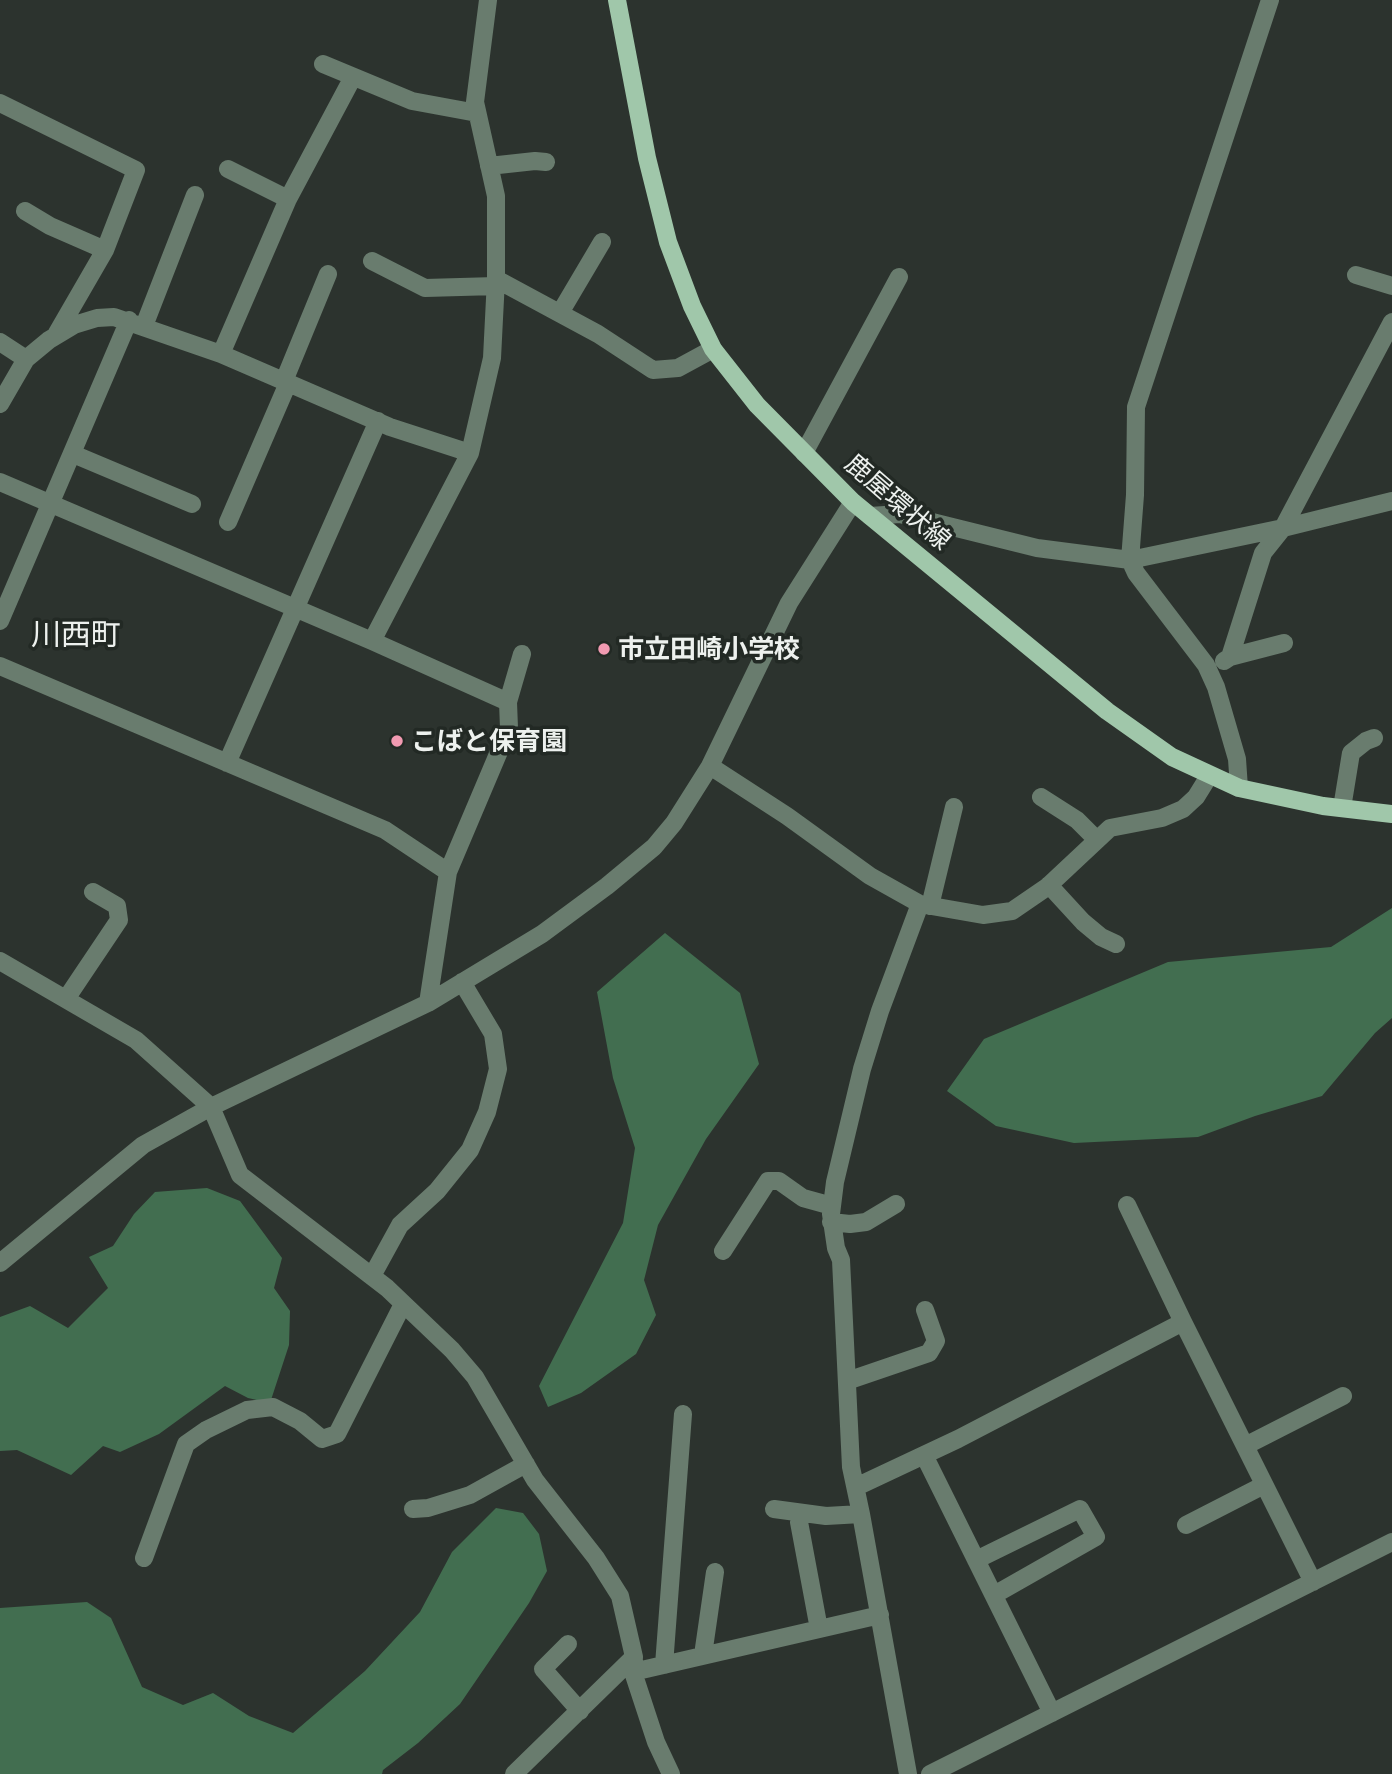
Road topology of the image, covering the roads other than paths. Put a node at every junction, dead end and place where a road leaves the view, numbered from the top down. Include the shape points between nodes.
1 (488, 0) edge
2 (617, 0) edge
3 (1270, 0) edge
4 (323, 64) dead end
5 (353, 77) junction
6 (0, 103) edge
7 (477, 113) junction
8 (546, 162) dead end
9 (489, 166) junction
10 (228, 169) dead end
11 (195, 195) dead end
12 (288, 200) junction
13 (25, 211) dead end
14 (602, 242) dead end
15 (105, 250) junction
16 (372, 261) dead end
17 (1356, 275) dead end
18 (899, 277) dead end
19 (320, 280) dead end
20 (496, 282) junction
21 (1392, 286) edge
22 (560, 313) junction
23 (1392, 321) edge
24 (137, 323) junction
25 (55, 336) junction
26 (0, 342) edge
27 (713, 349) junction
28 (220, 354) junction
29 (26, 359) junction
30 (286, 382) junction
31 (0, 404) edge
32 (378, 421) junction
33 (470, 453) junction
34 (804, 453) junction
35 (73, 454) junction
36 (0, 482) edge
37 (1392, 501) edge
38 (853, 502) junction
39 (192, 504) dead end
40 (52, 505) junction
41 (870, 516) junction
42 (228, 522) dead end
43 (1283, 528) junction
44 (1130, 560) junction
45 (295, 608) junction
46 (0, 621) edge
47 (372, 641) junction
48 (1284, 643) dead end
49 (522, 654) dead end
50 (1230, 657) junction
51 (0, 666) edge
52 (1209, 671) junction
53 (508, 702) junction
54 (1374, 738) dead end
55 (227, 763) junction
56 (709, 766) junction
57 (1209, 776) junction
58 (1239, 788) junction
59 (1041, 797) dead end
60 (954, 807) dead end
61 (1342, 808) junction
62 (1392, 814) edge
63 (1097, 840) junction
64 (448, 872) junction
65 (1049, 885) junction
66 (93, 892) dead end
67 (925, 905) junction
68 (1116, 944) dead end
69 (0, 961) edge
70 (462, 982) junction
71 (66, 999) junction
72 (428, 1003) junction
73 (211, 1107) junction
74 (896, 1204) dead end
75 (1127, 1205) dead end
76 (832, 1214) junction
77 (723, 1251) dead end
78 (0, 1263) edge
79 (372, 1276) junction
80 (404, 1304) junction
81 (925, 1310) dead end
82 (1183, 1322) junction
83 (847, 1381) junction
84 (1343, 1396) dead end
85 (683, 1414) dead end
86 (1245, 1447) junction
87 (924, 1455) junction
88 (526, 1464) junction
89 (1264, 1485) junction
90 (856, 1487) junction
91 (413, 1509) dead end
92 (774, 1509) dead end
93 (862, 1514) junction
94 (799, 1522) dead end
95 (1186, 1525) dead end
96 (1392, 1542) edge
97 (144, 1558) dead end
98 (976, 1560) junction
99 (715, 1572) dead end
100 (1313, 1581) junction
101 (993, 1595) junction
102 (880, 1615) junction
103 (819, 1629) junction
104 (569, 1644) dead end
105 (703, 1655) junction
106 (634, 1665) junction
107 (664, 1665) junction
108 (580, 1711) junction
109 (1052, 1713) junction
110 (514, 1774) edge
111 (671, 1774) edge
112 (908, 1774) edge
113 (930, 1774) edge

1 - 7 street
2 - 27 main road, 鹿屋環状線 via 668,242
3 - 44 street via 1136,407
4 - 5 street
5 - 7 street via 412,101
5 - 12 street
6 - 15 street via 135,170
7 - 9 street
8 - 9 street
9 - 20 street via 496,196
10 - 12 street
11 - 24 street
12 - 28 street
13 - 15 street
14 - 22 street
15 - 25 street
16 - 20 street via 425,288
17 - 21 street
18 - 34 street
19 - 30 street
20 - 22 street
20 - 33 street via 492,358
22 - 27 street via 653,370 678,368
23 - 43 street
24 - 25 street via 97,318
24 - 28 street
24 - 35 street
25 - 29 street
26 - 29 street
27 - 34 main road, 鹿屋環状線 via 757,405
28 - 30 street
29 - 31 street
30 - 32 street
30 - 42 street
32 - 33 street
32 - 45 street
33 - 47 street
34 - 38 main road, 鹿屋環状線
35 - 39 street
35 - 40 street
36 - 40 street
37 - 43 street
38 - 41 main road, 鹿屋環状線
38 - 56 street via 789,603
40 - 45 street
40 - 46 street
41 - 44 street via 900,514 1037,548
41 - 57 main road, 鹿屋環状線 via 1107,711 1172,757
43 - 44 street
43 - 50 street via 1264,553
44 - 52 street
45 - 47 street
45 - 55 street
47 - 53 street
48 - 50 street
49 - 53 street
50 - 52 street
51 - 55 street
52 - 58 street via 1237,759
53 - 64 street via 509,728
54 - 61 street via 1351,753
55 - 64 street via 385,830
56 - 67 street via 870,876
56 - 70 street via 654,848 542,934
57 - 58 main road, 鹿屋環状線
57 - 63 street via 1183,809 1110,828
58 - 61 main road, 鹿屋環状線
59 - 63 street
60 - 67 street
61 - 62 main road, 鹿屋環状線
63 - 65 street
64 - 72 street
65 - 67 street via 1012,911 983,915
65 - 68 street via 1083,922
66 - 71 street via 117,906 119,920
67 - 76 street via 880,1012 862,1069 835,1182
69 - 71 street
70 - 72 street
70 - 79 street via 493,1034 498,1069 487,1112 470,1150 438,1191 400,1225
71 - 73 street via 136,1040
72 - 73 street
73 - 78 street via 143,1145
73 - 79 street via 240,1175
74 - 76 street via 866,1222 850,1224
75 - 82 street
76 - 77 street via 779,1181 768,1181
76 - 83 street via 841,1260
79 - 80 street
80 - 88 street via 475,1377
80 - 97 street via 337,1434 321,1439 273,1407 247,1410 186,1444
81 - 83 street via 936,1341 929,1353
82 - 86 street
82 - 87 street
83 - 90 street
84 - 86 street
85 - 107 street
86 - 89 street
87 - 90 street
87 - 98 street
88 - 91 street via 470,1495
88 - 106 street via 620,1596
89 - 95 street
89 - 100 street
90 - 93 street
92 - 93 street via 826,1516
93 - 102 street
94 - 103 street
96 - 100 street
98 - 101 street
98 - 101 street via 1080,1509 1096,1537
99 - 105 street
100 - 109 street
101 - 109 street
102 - 103 street
102 - 112 street
103 - 105 street
104 - 108 street via 542,1669
105 - 107 street
106 - 107 street
106 - 108 street
106 - 111 street via 656,1742
108 - 110 street
109 - 113 street

